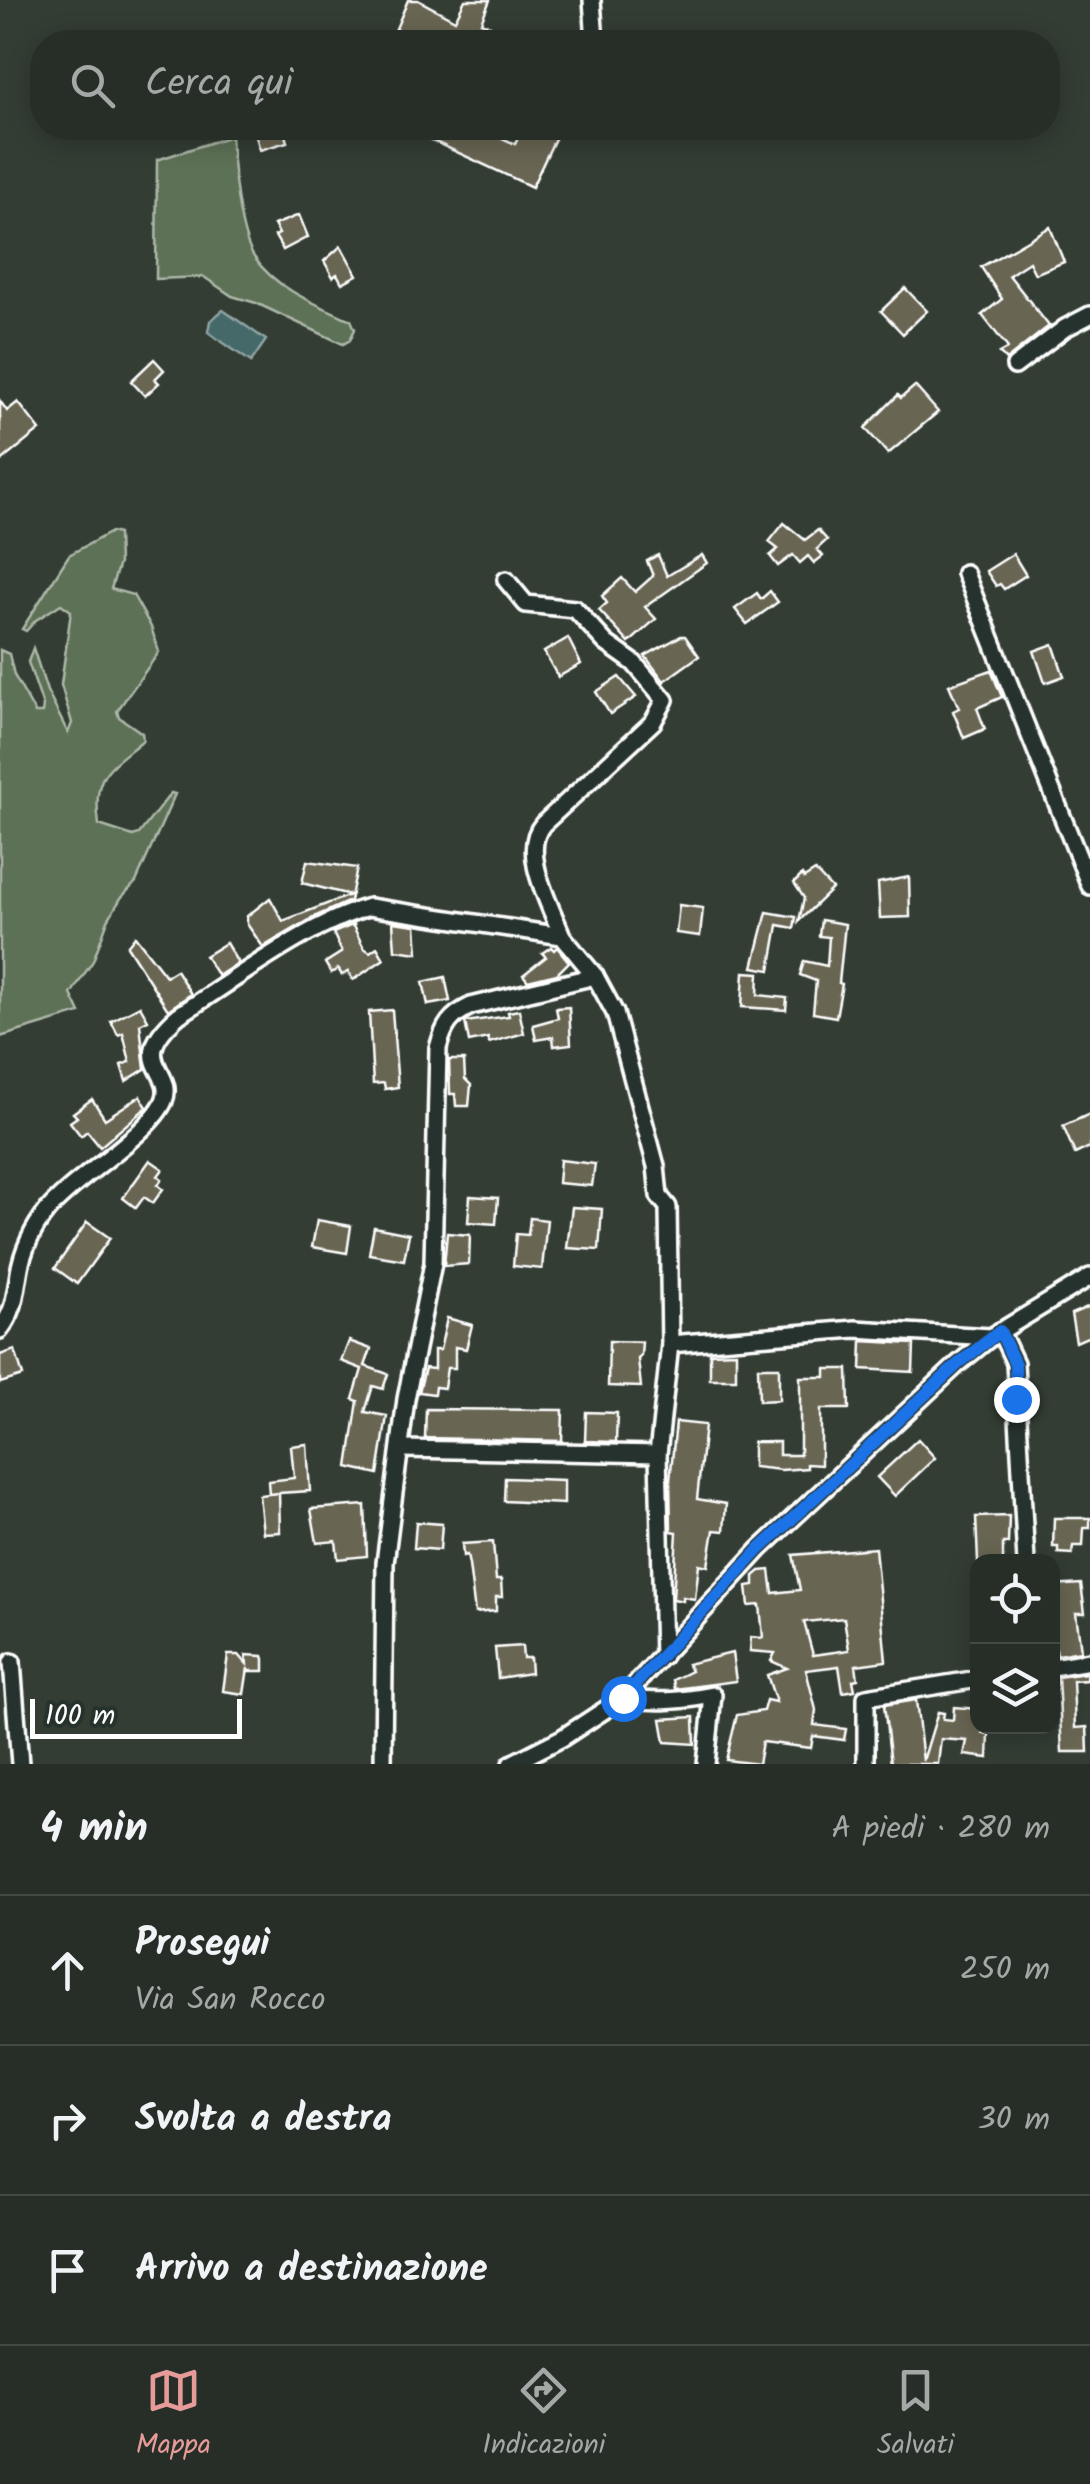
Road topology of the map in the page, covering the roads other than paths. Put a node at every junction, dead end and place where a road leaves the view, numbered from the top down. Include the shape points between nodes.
1 (592, 0) edge
2 (594, 30) edge
3 (1090, 315) edge
4 (1016, 366) dead end
5 (965, 573) dead end
6 (506, 580) dead end
7 (1090, 886) edge
8 (562, 936) junction
9 (595, 976) junction
10 (1090, 1277) edge
11 (0, 1330) edge
12 (996, 1334) junction
13 (670, 1344) junction
14 (402, 1448) junction
15 (658, 1454) junction
16 (1026, 1554) edge
17 (663, 1656) junction
18 (12, 1662) dead end
19 (1090, 1662) edge
20 (1060, 1666) edge
21 (970, 1680) edge
22 (623, 1698) junction
23 (20, 1764) edge
24 (383, 1764) edge
25 (511, 1764) edge
26 (706, 1764) edge
27 (866, 1764) edge

1 - 2 street
3 - 4 street
5 - 7 street
6 - 8 street via 526,604 575,609 606,644 634,662 664,700 653,722 533,840
8 - 9 street
8 - 11 street via 369,907 302,938 179,1014 153,1044 164,1103 48,1210 28,1241 16,1302
9 - 13 street via 615,1013 659,1196 668,1207
9 - 14 street via 471,1006 443,1028 433,1264
10 - 12 street
12 - 13 street via 855,1329
12 - 16 street via 1015,1364
12 - 17 street via 760,1549
13 - 15 street
14 - 15 street
14 - 24 street via 384,1563
15 - 17 street
17 - 22 street
18 - 23 street
19 - 20 street
21 - 27 street via 866,1698
22 - 25 street
22 - 26 street via 679,1702 713,1695

